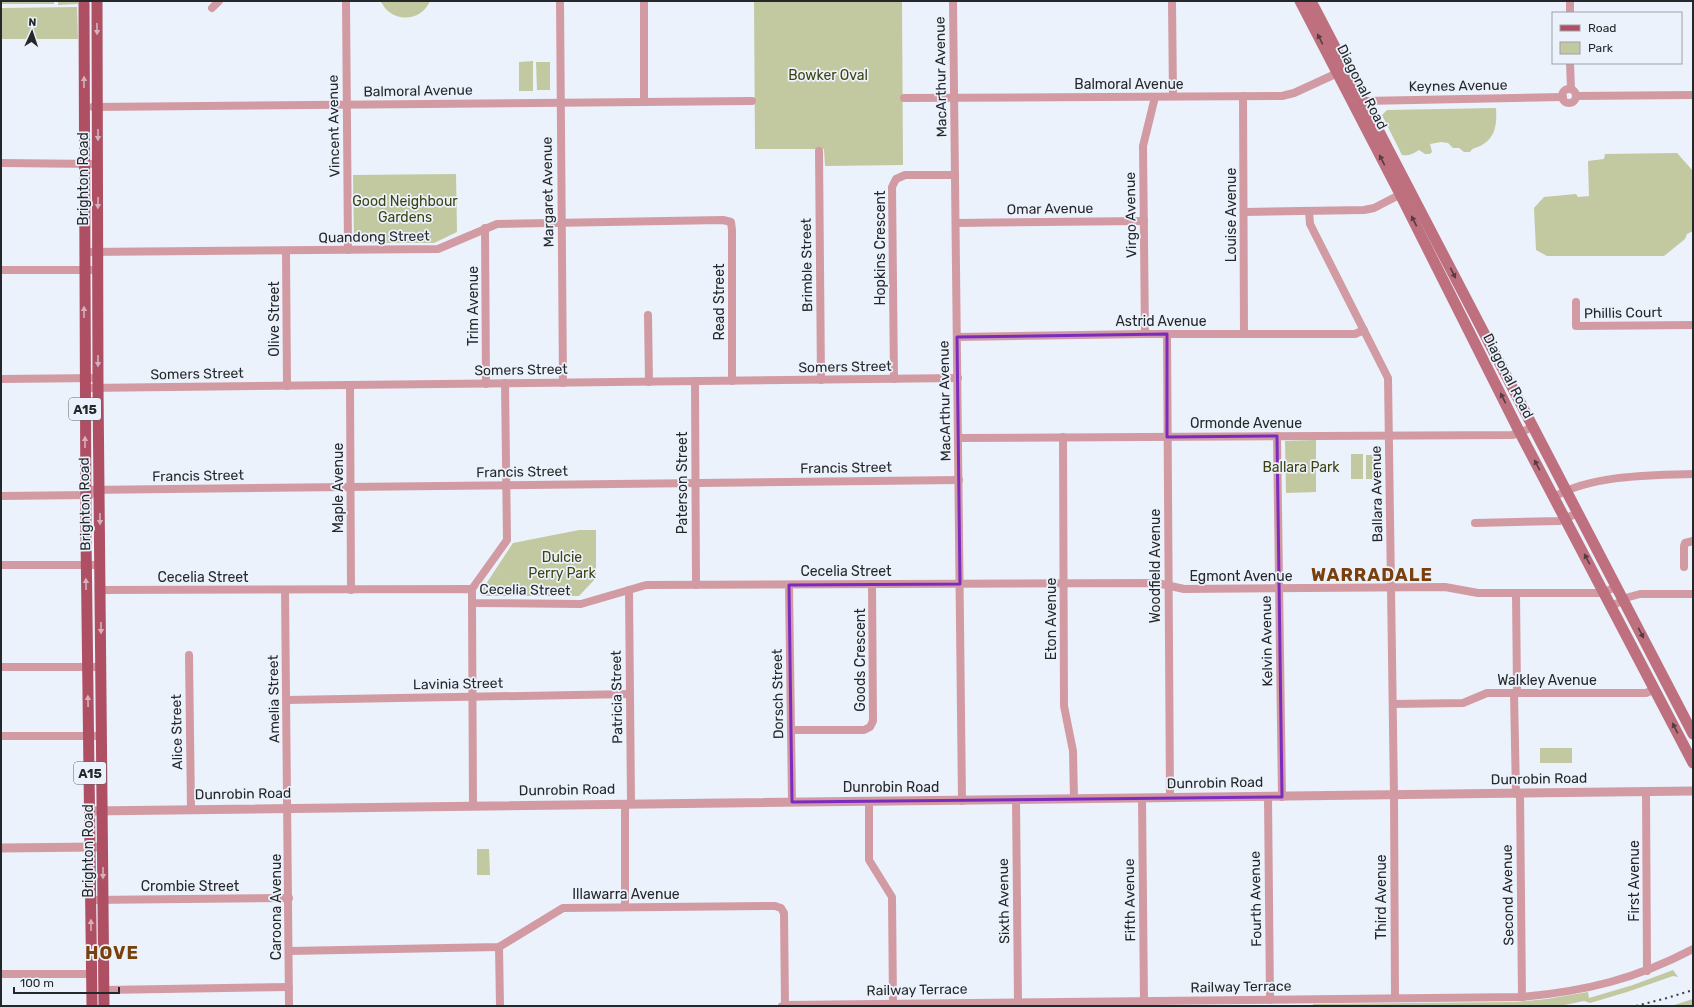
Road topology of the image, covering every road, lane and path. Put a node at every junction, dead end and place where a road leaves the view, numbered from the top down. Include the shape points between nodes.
1 (84, 1) edge
2 (97, 1) edge
3 (219, 1) edge
4 (346, 1) edge
5 (560, 1) edge
6 (644, 1) edge
7 (953, 1) edge
8 (1172, 1) edge
9 (1300, 1) edge
10 (1311, 1) edge
11 (1570, 1) edge
12 (212, 8) dead end
13 (1570, 12) edge
14 (1570, 64) edge
15 (1342, 71) junction
16 (1571, 89) junction
17 (1693, 95) edge
18 (1173, 96) junction
19 (1243, 96) junction
20 (1576, 96) junction
21 (1155, 97) junction
22 (1563, 97) junction
23 (904, 98) dead end
24 (954, 98) junction
25 (752, 101) dead end
26 (561, 102) junction
27 (644, 102) junction
28 (1359, 103) junction
29 (347, 105) junction
30 (84, 107) junction
31 (98, 107) junction
32 (819, 151) dead end
33 (1, 163) edge
34 (84, 164) junction
35 (98, 164) junction
36 (955, 175) junction
37 (1405, 192) junction
38 (1309, 211) junction
39 (1244, 212) junction
40 (1144, 221) junction
41 (731, 222) joint
42 (956, 223) junction
43 (562, 224) junction
44 (485, 228) junction
45 (348, 250) junction
46 (286, 251) junction
47 (84, 252) junction
48 (97, 252) junction
49 (1, 270) edge
50 (84, 270) junction
51 (98, 270) junction
52 (1576, 302) dead end
53 (1470, 306) junction
54 (1458, 311) junction
55 (648, 315) dead end
56 (1693, 325) edge
57 (1364, 330) junction
58 (1145, 334) junction
59 (1166, 334) junction
60 (1244, 334) junction
61 (957, 337) junction
62 (958, 378) junction
63 (1, 379) edge
64 (894, 379) junction
65 (821, 380) junction
66 (695, 381) junction
67 (732, 381) junction
68 (649, 382) junction
69 (85, 383) junction
70 (98, 383) junction
71 (505, 383) junction
72 (563, 383) junction
73 (486, 384) junction
74 (350, 385) junction
75 (287, 386) junction
76 (1532, 427) junction
77 (1520, 433) junction
78 (1277, 436) junction
79 (1390, 436) junction
80 (1063, 437) junction
81 (1167, 437) junction
82 (958, 438) junction
83 (1693, 474) edge
84 (958, 480) junction
85 (695, 483) junction
86 (507, 485) junction
87 (350, 487) junction
88 (1566, 490) junction
89 (86, 493) junction
90 (99, 493) junction
91 (1, 496) edge
92 (1554, 497) junction
93 (1578, 513) junction
94 (1566, 519) junction
95 (1475, 523) dead end
96 (1693, 541) edge
97 (1, 565) edge
98 (86, 565) junction
99 (100, 565) junction
100 (1684, 567) dead end
101 (872, 584) junction
102 (960, 584) junction
103 (1064, 584) junction
104 (696, 585) junction
105 (789, 585) junction
106 (1168, 586) junction
107 (1617, 586) junction
108 (1391, 587) junction
109 (472, 589) junction
110 (1280, 589) junction
111 (101, 590) junction
112 (285, 590) junction
113 (351, 590) junction
114 (629, 590) junction
115 (1516, 593) junction
116 (1605, 593) junction
117 (1693, 594) edge
118 (1624, 599) junction
119 (472, 603) junction
120 (1612, 606) junction
121 (189, 655) dead end
122 (88, 666) junction
123 (102, 666) junction
124 (1, 667) edge
125 (1655, 689) junction
126 (1516, 693) junction
127 (630, 694) junction
128 (472, 697) junction
129 (287, 700) junction
130 (1392, 704) junction
131 (791, 730) junction
132 (1693, 734) edge
133 (89, 735) junction
134 (1, 736) edge
135 (102, 736) junction
136 (1693, 763) edge
137 (1693, 791) edge
138 (1646, 792) junction
139 (1518, 794) junction
140 (1394, 795) junction
141 (1268, 797) junction
142 (1282, 797) junction
143 (1142, 798) junction
144 (1170, 798) junction
145 (1074, 799) junction
146 (1016, 800) junction
147 (870, 801) junction
148 (962, 801) junction
149 (792, 802) junction
150 (628, 804) junction
151 (473, 805) junction
152 (288, 807) junction
153 (191, 809) junction
154 (90, 810) junction
155 (104, 810) junction
156 (90, 847) junction
157 (103, 847) junction
158 (1, 848) edge
159 (289, 898) junction
160 (90, 900) junction
161 (103, 900) junction
162 (625, 907) junction
163 (499, 947) junction
164 (1693, 949) edge
165 (289, 951) junction
166 (1647, 971) junction
167 (1, 974) edge
168 (92, 974) junction
169 (289, 987) junction
170 (104, 990) junction
171 (1522, 997) junction
172 (1395, 998) junction
173 (1270, 1000) junction
174 (1018, 1002) junction
175 (1144, 1002) junction
176 (893, 1004) junction
177 (784, 1005) edge
178 (92, 1006) edge
179 (104, 1006) edge
180 (289, 1006) edge
181 (500, 1006) edge

30 -> 1 main road, Brighton Road / A15
2 -> 31 main road, Brighton Road / A15
3 - 12 street
4 - 29 street, Vincent Avenue
5 - 26 street, Margaret Avenue
6 - 27 street
7 - 24 street, MacArthur Avenue
8 - 18 street
15 -> 9 main road, Diagonal Road
10 - 15 main road, Diagonal Road
11 - 13 street
14 - 16 street
15 - 19 street, Balmoral Avenue via 1294,93 1282,96
15 - 28 main road, Diagonal Road
16 - 20 street
16 - 22 street via 1564,91
17 - 20 street
18 - 19 street, Balmoral Avenue
18 - 21 street, Balmoral Avenue
19 - 39 street, Louise Avenue
20 - 22 street via 1575,101 1570,103
21 - 24 street, Balmoral Avenue
21 - 40 street, Virgo Avenue via 1143,146
22 - 28 street, Keynes Avenue
23 - 24 street, Balmoral Avenue
24 - 36 street, MacArthur Avenue
25 - 27 street, Balmoral Avenue
26 - 27 street, Balmoral Avenue
26 - 29 street, Balmoral Avenue
26 - 43 street, Margaret Avenue
28 - 37 main road, Diagonal Road
29 - 31 street, Balmoral Avenue
29 - 45 street, Vincent Avenue
30 - 31 street, Balmoral Avenue
30 - 34 main road, Brighton Road / A15
31 -> 35 main road, Brighton Road / A15
32 - 65 street, Brimble Street
33 - 34 street
34 - 35 street
34 - 47 main road, Brighton Road / A15
35 -> 48 main road, Brighton Road / A15
36 - 42 street, MacArthur Avenue
36 - 64 street, Hopkins Crescent via 905,175 896,178 892,187
37 - 38 street via 1374,208 1364,210
37 -> 53 main road, Diagonal Road
54 -> 37 main road, Diagonal Road
38 - 39 street
38 - 57 street, Ballara Avenue via 1310,224
39 - 60 street, Louise Avenue
40 - 42 street, Omar Avenue
40 - 58 street, Virgo Avenue
41 - 43 street, Quandong Street via 723,220
41 - 67 street, Read Street
42 - 61 street, MacArthur Avenue
43 - 44 street, Quandong Street via 497,224
43 - 72 street, Margaret Avenue
44 - 45 street, Quandong Street via 438,249
44 - 73 street, Trim Avenue
45 - 46 street, Quandong Street
46 - 48 street, Quandong Street
46 - 75 street, Olive Street
47 - 48 street, Quandong Street
47 - 50 main road, Brighton Road / A15
48 - 51 main road, Brighton Road / A15
49 - 50 street
50 - 51 street
69 -> 50 main road, Brighton Road / A15
51 -> 70 main road, Brighton Road / A15
52 - 56 street, Phillis Court via 1576,326
53 - 54 main road
53 - 76 main road, Diagonal Road
77 -> 54 main road, Diagonal Road
55 - 68 street
57 - 60 street, Astrid Avenue via 1355,334
57 - 79 street, Ballara Avenue via 1388,378
58 - 59 street, Astrid Avenue
58 - 61 street, Astrid Avenue
59 - 60 street, Astrid Avenue
59 - 81 street, Woodfield Avenue
61 - 62 street, MacArthur Avenue
62 - 64 street, Somers Street
62 - 82 street, MacArthur Avenue
63 - 69 street, Somers Street
64 - 65 street, Somers Street
65 - 67 street, Somers Street
66 - 67 street, Somers Street
66 - 68 street, Somers Street
66 - 85 street, Paterson Street
68 - 72 street, Somers Street
69 - 70 street, Somers Street
89 -> 69 main road, Brighton Road / A15
70 - 75 street, Somers Street
70 - 90 main road, Brighton Road / A15
71 - 72 street, Somers Street
71 - 73 street, Somers Street
71 - 86 street
73 - 74 street, Somers Street
74 - 75 street, Somers Street
74 - 87 street, Maple Avenue
76 - 77 street, Ormonde Avenue
76 - 88 main road, Diagonal Road
77 - 79 street, Ormonde Avenue
92 -> 77 main road, Diagonal Road
78 - 79 street, Ormonde Avenue
78 - 81 street, Ormonde Avenue
78 - 110 street, Kelvin Avenue
79 - 108 street, Ballara Avenue
80 - 81 street, Ormonde Avenue
80 - 82 street, Ormonde Avenue
80 - 103 street, Eton Avenue
81 - 106 street, Woodfield Avenue
82 - 84 street, MacArthur Avenue
83 - 88 street via 1638,476 1575,486
84 - 85 street, Francis Street
84 - 102 street, MacArthur Avenue
85 - 86 street, Francis Street
85 - 104 street, Paterson Street
86 - 87 street, Francis Street
86 - 109 street via 507,540
87 - 90 street, Francis Street
87 - 113 street, Maple Avenue
88 - 92 street
88 - 93 main road, Diagonal Road
89 - 90 street, Francis Street
89 - 91 street, Francis Street
89 - 98 main road, Brighton Road / A15
90 -> 99 main road, Brighton Road / A15
92 - 94 main road, Diagonal Road
93 - 94 street
93 - 107 main road, Diagonal Road
94 - 95 street
116 -> 94 main road, Diagonal Road
96 - 100 street via 1685,543
97 - 98 street
98 - 99 street
122 -> 98 main road, Brighton Road / A15
99 - 111 main road, Brighton Road / A15
101 - 102 street, Cecelia Street
101 - 105 street, Cecelia Street
101 - 131 street, Goods Crescent via 873,721 870,727 864,730
102 - 103 street, Egmont Avenue
102 - 148 street, MacArthur Avenue
103 - 106 street, Egmont Avenue via 1157,583
103 - 145 street, Eton Avenue via 1064,706 1073,752
104 - 105 street, Cecelia Street
104 - 114 street, Cecelia Street via 646,585
105 - 131 street, Dorsch Street
106 - 110 street, Egmont Avenue via 1184,589
106 - 144 street, Woodfield Avenue
107 - 116 street
107 - 118 main road, Diagonal Road
108 - 110 street, Egmont Avenue
108 - 115 street, Egmont Avenue via 1445,587 1478,593
108 - 130 street, Ballara Avenue
109 - 113 street, Cecelia Street
109 - 119 street, Cecelia Street
110 - 142 street, Kelvin Avenue
111 - 112 street, Cecelia Street
111 -> 123 main road, Brighton Road / A15
112 - 113 street, Cecelia Street
112 - 129 street, Amelia Street
114 - 119 street, Cecelia Street via 581,604
114 - 127 street, Patricia Street
115 - 116 street, Egmont Avenue
115 - 126 street, Second Avenue
116 - 120 main road, Diagonal Road
117 - 118 street via 1640,594
118 - 120 street
118 -> 132 main road, Diagonal Road
119 - 128 street
120 - 125 main road, Diagonal Road
121 - 153 street, Alice Street
122 - 123 street
122 - 124 street
133 -> 122 main road, Brighton Road / A15
123 - 135 main road, Brighton Road / A15
125 - 126 street, Walkley Avenue via 1646,693
136 -> 125 main road, Diagonal Road
126 - 130 street, Walkley Avenue via 1487,693 1463,703
126 - 139 street, Second Avenue
127 - 128 street, Lavinia Street
127 - 150 street, Patricia Street
128 - 129 street, Lavinia Street
128 - 151 street
129 - 152 street, Amelia Street
130 - 140 street, Ballara Avenue
131 - 149 street, Dorsch Street
133 - 134 street
133 - 135 street
133 - 154 main road, Brighton Road / A15
135 - 155 main road, Brighton Road / A15
137 - 138 street, Dunrobin Road
138 - 139 street, Dunrobin Road
138 - 166 street, First Avenue
139 - 140 street, Dunrobin Road
139 - 171 street, Second Avenue
140 - 142 street, Dunrobin Road
140 - 172 street, Third Avenue
141 - 142 street, Dunrobin Road
141 - 144 street, Dunrobin Road
141 - 173 street, Fourth Avenue
143 - 144 street, Dunrobin Road
143 - 145 street, Dunrobin Road
143 - 175 street, Fifth Avenue
145 - 146 street, Dunrobin Road
146 - 148 street, Dunrobin Road
146 - 174 street, Sixth Avenue
147 - 148 street, Dunrobin Road
147 - 149 street, Dunrobin Road
147 - 176 street via 869,860 892,897
149 - 150 street, Dunrobin Road
150 - 151 street, Dunrobin Road
150 - 162 street, Patricia Street
151 - 152 street, Dunrobin Road
152 - 153 street, Dunrobin Road
152 - 159 street, Caroona Avenue
153 - 155 street, Dunrobin Road
154 - 155 street, Dunrobin Road
154 - 156 main road, Brighton Road / A15
155 - 157 main road, Brighton Road / A15
156 - 157 street
156 - 158 street
156 - 160 main road, Brighton Road / A15
157 -> 161 main road, Brighton Road / A15
159 - 161 street, Crombie Street
159 - 165 street, Caroona Avenue
160 - 161 street, Crombie Street
168 -> 160 main road, Brighton Road / A15
161 - 170 main road, Brighton Road / A15
162 - 163 street, Illawarra Avenue via 563,908
162 - 177 street, Illawarra Avenue via 781,908 784,913
163 - 165 street
163 - 181 street
164 - 166 street, Railway Terrace
165 - 169 street, Caroona Avenue
166 - 171 street, Railway Terrace via 1595,987
167 - 168 street
168 - 178 main road, Brighton Road / A15
169 - 170 street
169 - 180 street, Caroona Avenue
170 - 179 main road, Brighton Road / A15
171 - 172 street, Railway Terrace
172 - 173 street, Railway Terrace
173 - 175 street, Railway Terrace
174 - 175 street, Railway Terrace
174 - 176 street, Railway Terrace
176 - 177 street, Railway Terrace

